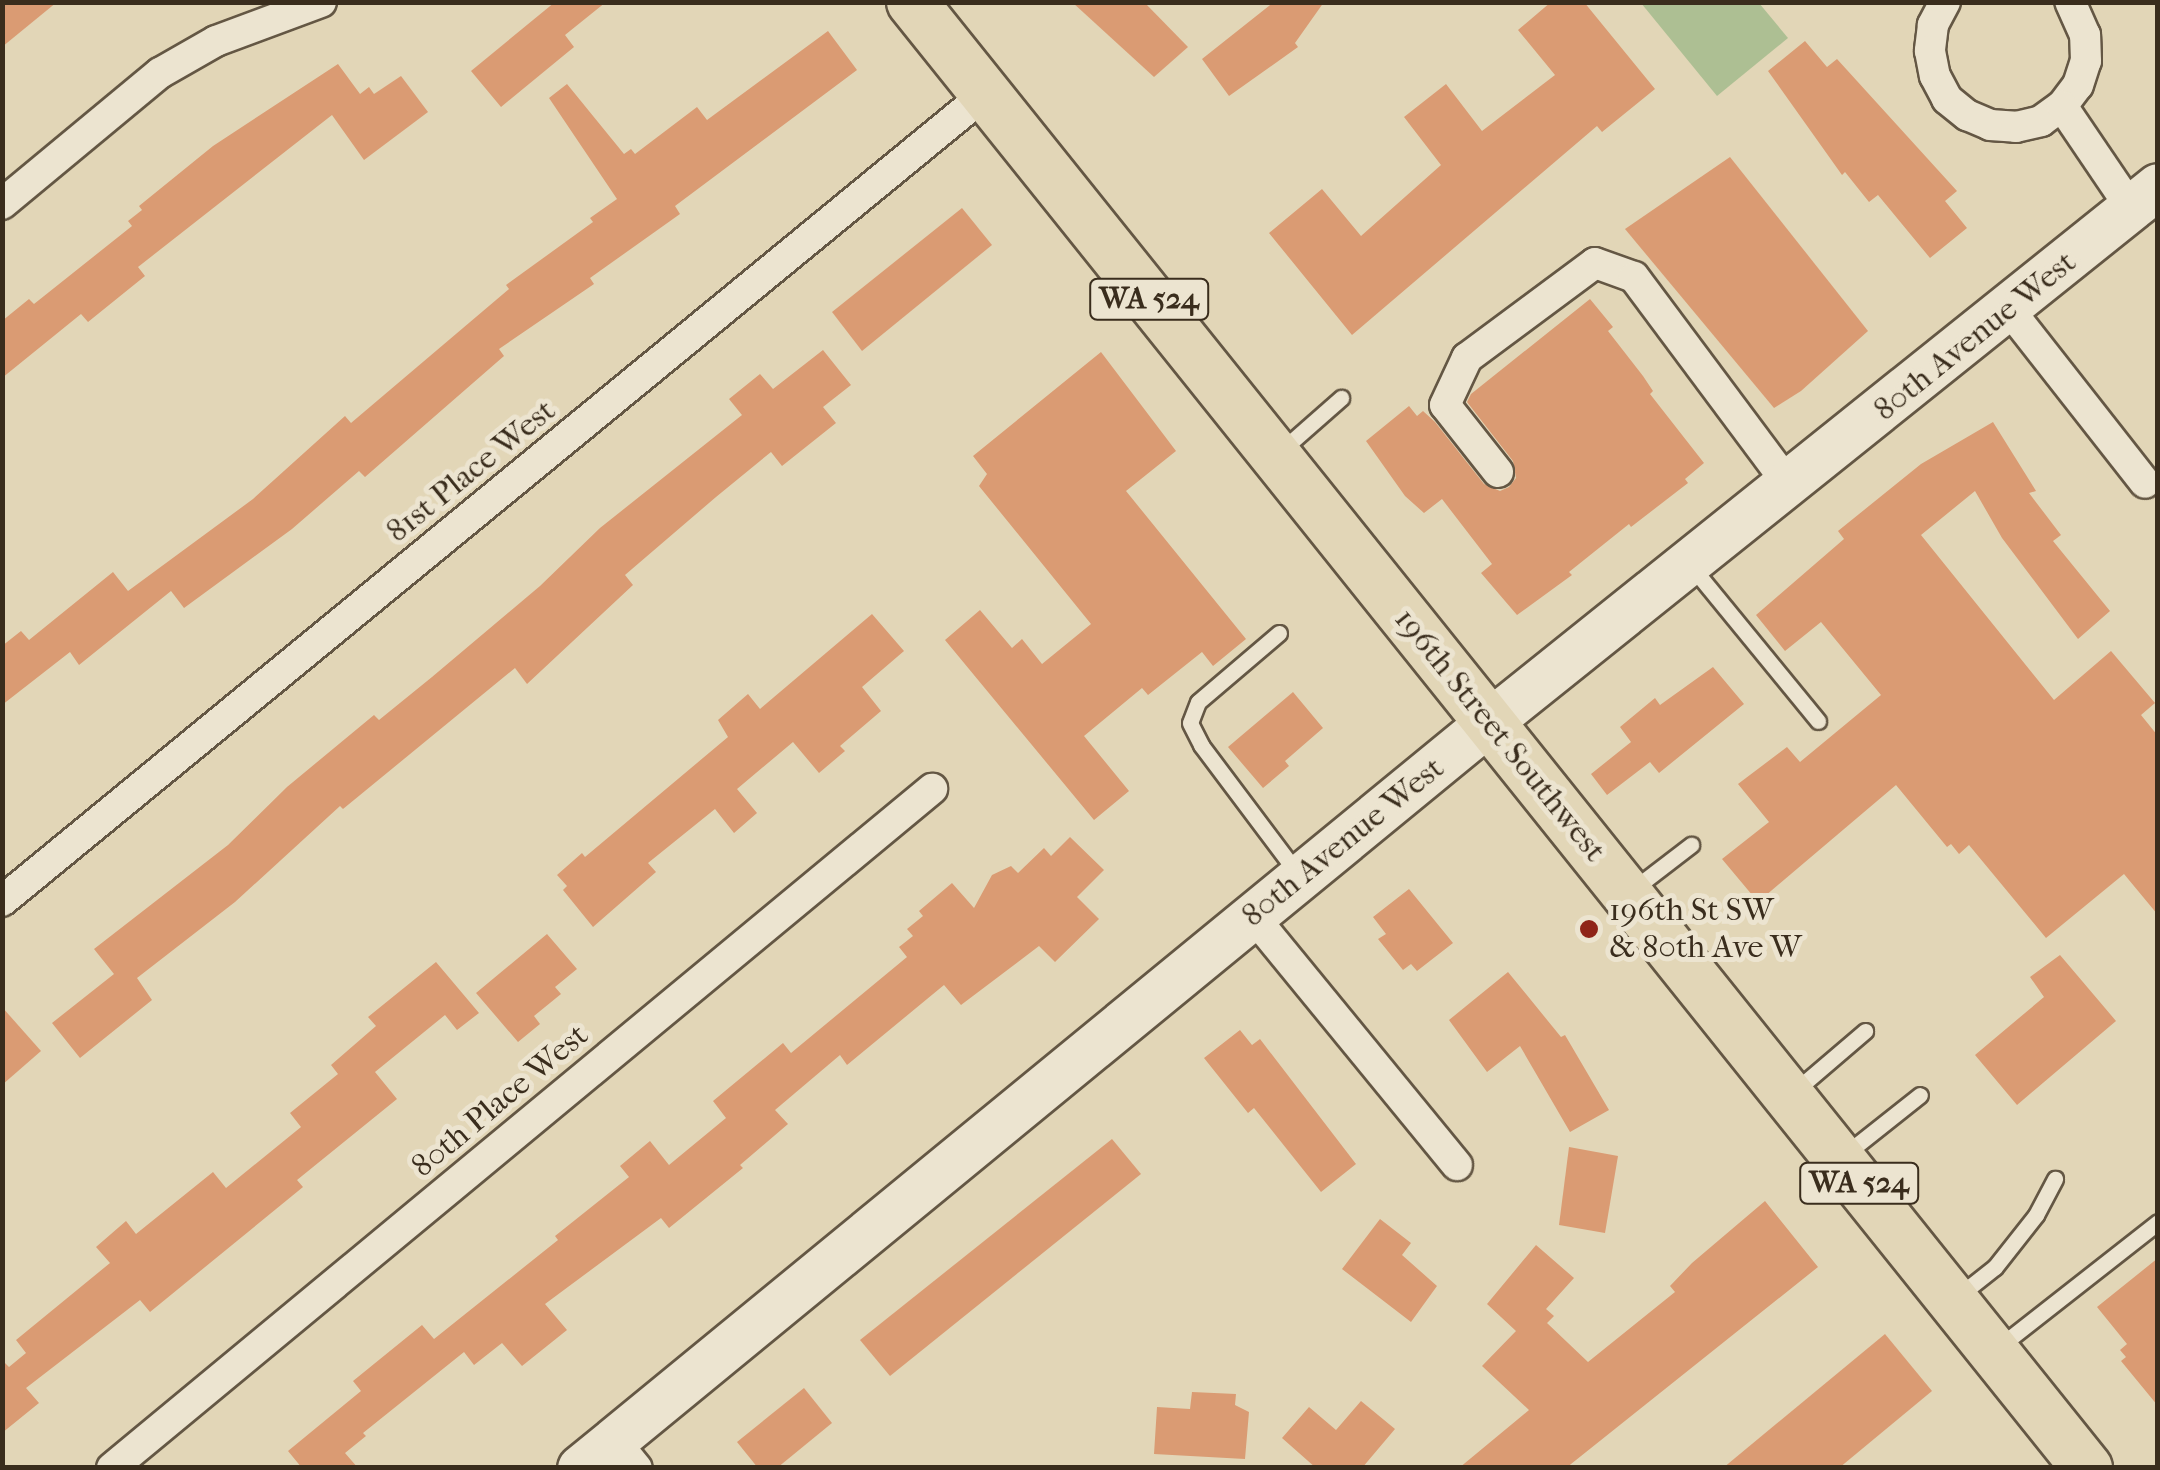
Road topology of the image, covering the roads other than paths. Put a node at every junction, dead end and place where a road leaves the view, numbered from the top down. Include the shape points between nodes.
1 (321, 2) edge
2 (912, 2) edge
3 (1945, 2) edge
4 (2070, 2) edge
5 (985, 94) junction
6 (2062, 106) junction
7 (2144, 197) edge
8 (2, 204) edge
9 (2008, 308) junction
10 (1341, 398) dead end
11 (1275, 456) junction
12 (1498, 472) dead end
13 (2144, 483) dead end
14 (1789, 485) junction
15 (1690, 564) junction
16 (1278, 632) dead end
17 (1818, 721) dead end
18 (1489, 722) junction
19 (932, 789) dead end
20 (1691, 845) dead end
21 (1300, 877) junction
22 (1628, 894) junction
23 (2, 901) edge
24 (1253, 916) junction
25 (1865, 1031) dead end
26 (1789, 1095) junction
27 (1920, 1095) dead end
28 (1840, 1159) junction
29 (1457, 1165) dead end
30 (2056, 1179) dead end
31 (2158, 1222) edge
32 (1953, 1300) junction
33 (1994, 1350) junction
34 (610, 1458) edge
35 (2073, 1458) edge
36 (112, 1468) edge

1 - 8 street via 216,41 160,73
2 - 5 main road, 196th Street Southwest / WA 524
3 - 6 street via 1930,51 1947,98 1990,126 2041,121
4 - 6 street via 2085,35 2086,61
5 - 11 main road, 196th Street Southwest / WA 524
5 - 23 street, 81st Place West
6 - 7 street
7 - 9 street, 80th Avenue West
9 - 13 street
9 - 14 street, 80th Avenue West
10 - 11 lane
11 - 18 main road, 196th Street Southwest / WA 524
12 - 14 street via 1445,405 1467,358 1594,263 1634,277
14 - 15 street, 80th Avenue West
15 - 17 lane
15 - 18 street, 80th Avenue West
16 - 21 lane via 1198,702 1190,723
18 - 21 street, 80th Avenue West
18 - 22 main road, 196th Street Southwest / WA 524
19 - 36 street, 80th Place West
20 - 22 lane
21 - 24 street, 80th Avenue West
22 - 26 main road, 196th Street Southwest / WA 524
24 - 29 street
24 - 34 street, 80th Avenue West
25 - 26 lane
26 - 28 main road, 196th Street Southwest / WA 524
27 - 28 lane
28 - 32 main road, 196th Street Southwest / WA 524
30 - 32 lane via 1995,1268
31 - 33 lane
32 - 33 main road, 196th Street Southwest / WA 524
33 - 35 main road, 196th Street Southwest / WA 524

